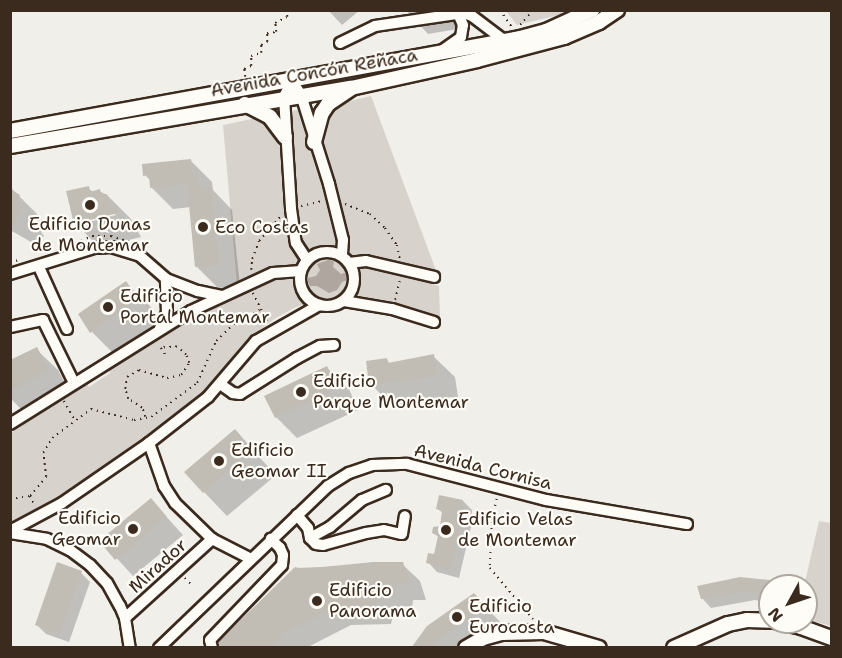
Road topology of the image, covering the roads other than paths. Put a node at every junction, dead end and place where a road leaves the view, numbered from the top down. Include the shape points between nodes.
1 (592, 10) edge
2 (617, 10) edge
3 (458, 14) junction
4 (486, 28) junction
5 (505, 41) junction
6 (340, 43) dead end
7 (489, 44) junction
8 (436, 54) junction
9 (477, 60) junction
10 (292, 81) junction
11 (351, 88) junction
12 (301, 95) junction
13 (284, 97) junction
14 (245, 104) junction
15 (10, 131) edge
16 (285, 137) junction
17 (314, 142) junction
18 (10, 146) edge
19 (346, 259) junction
20 (307, 260) junction
21 (39, 267) junction
22 (301, 271) junction
23 (10, 274) edge
24 (434, 277) dead end
25 (166, 279) junction
26 (222, 296) junction
27 (344, 301) junction
28 (319, 305) junction
29 (434, 322) dead end
30 (10, 327) edge
31 (160, 328) junction
32 (67, 329) dead end
33 (334, 345) dead end
34 (74, 383) junction
35 (220, 384) junction
36 (10, 424) edge
37 (149, 443) junction
38 (386, 490) dead end
39 (297, 514) junction
40 (405, 516) dead end
41 (687, 525) dead end
42 (10, 532) edge
43 (310, 538) junction
44 (212, 539) junction
45 (271, 539) junction
46 (251, 559) junction
47 (125, 618) junction
48 (758, 620) edge
49 (164, 646) edge
50 (130, 648) edge
51 (212, 648) edge
52 (466, 648) edge
53 (599, 648) edge
54 (674, 648) edge

1 - 5 main road, Avenida Concón Reñaca via 546,31
2 - 9 main road, Avenida Concón Reñaca via 564,37
3 - 4 street via 472,16
3 - 6 street via 375,26
3 - 8 street via 463,26 461,37
4 - 5 street
4 - 7 street
5 - 7 main road, Avenida Concón Reñaca
7 - 8 main road, Avenida Concón Reñaca
7 - 9 street via 489,50
8 - 10 main road, Avenida Concón Reñaca
9 - 11 main road, Avenida Concón Reñaca
10 - 12 street
10 - 13 street
10 - 15 main road, Avenida Concón Reñaca
11 - 12 main road, Avenida Concón Reñaca
11 - 17 main road via 322,112
12 - 13 main road, Avenida Concón Reñaca
12 - 17 street
13 - 14 main road, Avenida Concón Reñaca
13 - 16 street
14 - 16 main road via 270,117
14 - 18 main road, Avenida Concón Reñaca
16 - 20 street via 296,243
17 - 19 street
19 - 20 street via 327,251
19 - 24 street
19 - 27 street via 354,279
20 - 22 street
21 - 23 street
21 - 25 street via 94,248 111,247 140,256
21 - 32 street
22 - 26 street via 281,271
22 - 28 street via 305,295
25 - 26 street
25 - 31 street via 166,313
26 - 31 street
27 - 28 street
27 - 29 street via 392,309
28 - 35 street via 256,341
30 - 34 street via 44,320
31 - 34 street
33 - 35 street via 320,346 240,394
34 - 36 street
35 - 37 street
37 - 42 street via 62,503
37 - 44 street via 164,486 175,503
38 - 43 street via 362,500
39 - 41 street, Avenida Cornisa via 349,473 372,465 396,463 546,500
39 - 43 street via 308,528
39 - 45 street, Avenida Cornisa
40 - 43 street via 402,534 366,532 323,545
42 - 47 street via 47,539 80,557 107,583
44 - 46 street
44 - 47 street, Mirador
45 - 46 street, Avenida Cornisa
45 - 51 street via 283,555 282,565 210,640
46 - 49 street, Avenida Cornisa
47 - 50 street
48 - 54 main road via 728,624
52 - 53 main road via 502,633 544,632

